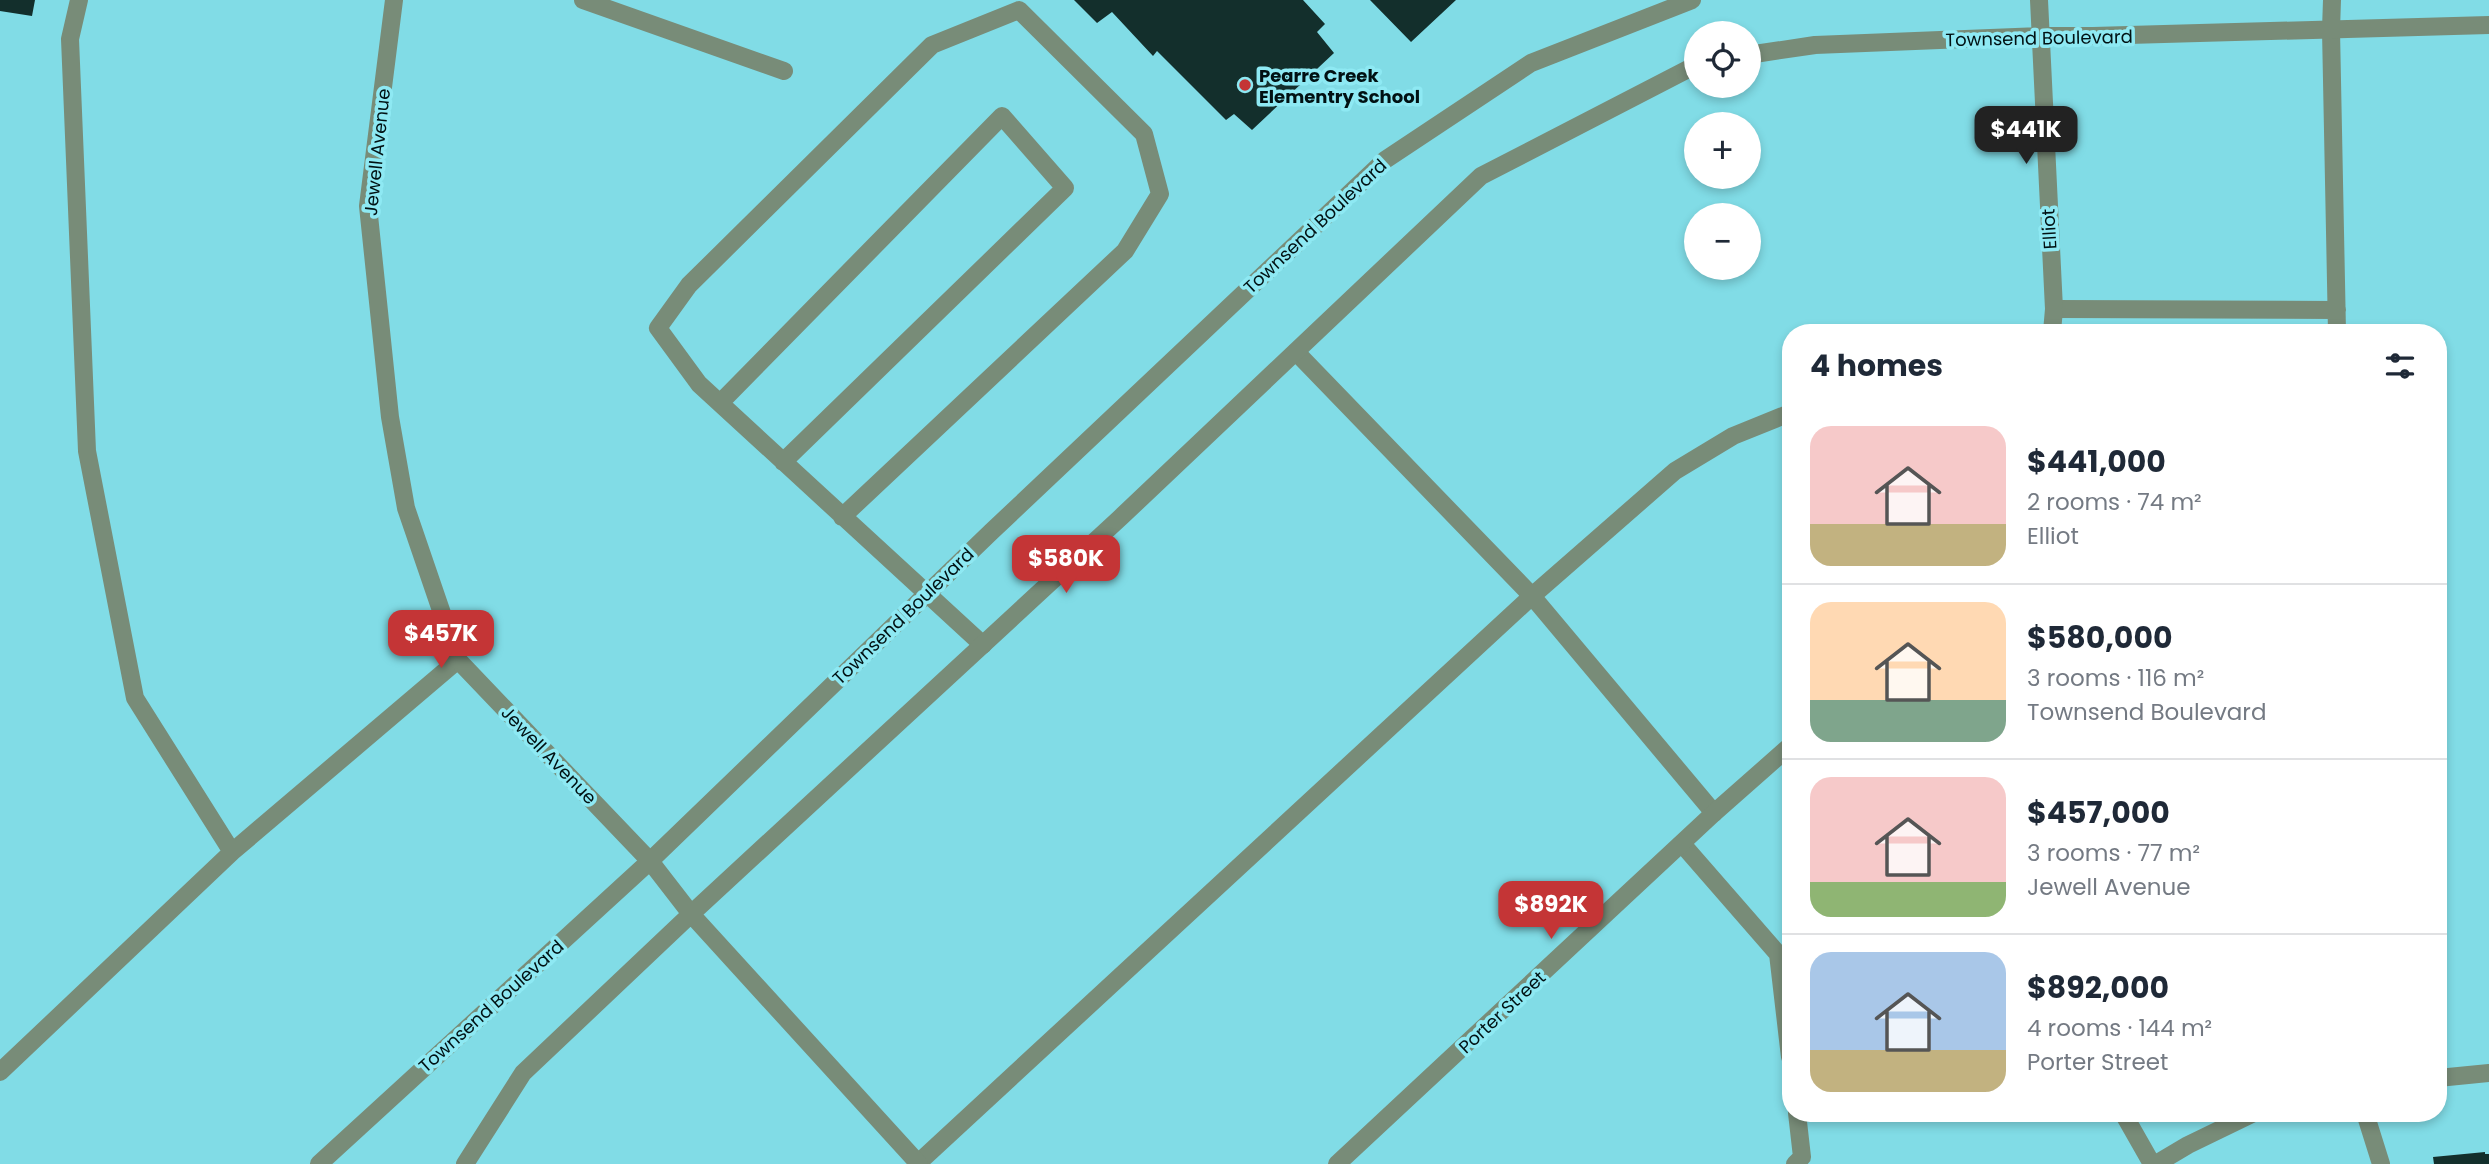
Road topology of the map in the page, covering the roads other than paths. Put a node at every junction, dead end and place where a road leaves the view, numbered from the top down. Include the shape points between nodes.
1 (79, 0) edge
2 (394, 0) edge
3 (583, 0) edge
4 (1692, 0) edge
5 (2039, 0) edge
6 (2332, 0) edge
7 (2489, 25) edge
8 (2331, 30) junction
9 (2041, 36) junction
10 (1761, 53) edge
11 (784, 71) dead end
12 (1684, 71) edge
13 (2054, 309) junction
14 (2337, 310) junction
15 (2053, 324) edge
16 (2337, 324) edge
17 (1296, 352) junction
18 (720, 403) junction
19 (1782, 416) edge
20 (783, 462) junction
21 (842, 517) junction
22 (928, 593) junction
23 (1532, 596) junction
24 (983, 645) junction
25 (458, 660) junction
26 (1782, 753) edge
27 (1714, 813) junction
28 (1683, 845) junction
29 (232, 852) junction
30 (650, 861) junction
31 (691, 914) junction
32 (1782, 988) edge
33 (0, 1072) edge
34 (2489, 1073) edge
35 (2447, 1078) edge
36 (1798, 1122) edge
37 (2128, 1122) edge
38 (2236, 1122) edge
39 (2368, 1122) edge
40 (1800, 1162) edge
41 (318, 1164) edge
42 (465, 1164) edge
43 (918, 1164) edge
44 (1337, 1164) edge
45 (2154, 1164) edge
46 (2381, 1164) edge

1 - 29 street via 70,39 86,451 135,698
2 - 25 street, Jewell Avenue via 368,206 390,417 406,508
3 - 11 street
4 - 22 street, Townsend Boulevard via 1531,64 1385,160
5 - 9 street, Elliot
6 - 8 street
7 - 8 street, Townsend Boulevard
8 - 9 street, Townsend Boulevard
8 - 14 street
9 - 10 street, Townsend Boulevard via 1815,46
9 - 13 street, Elliot
12 - 17 street via 1481,176
13 - 14 street
13 - 15 street, Elliot
14 - 16 street
17 - 23 street
17 - 24 street
18 - 20 street
18 - 20 street via 1002,116 1065,188
18 - 21 street via 699,384 658,328 689,285 932,45 1019,10 1144,134 1160,194 1125,251
19 - 23 street via 1733,436 1675,471
20 - 21 street
21 - 22 street
22 - 24 street
22 - 30 street, Townsend Boulevard
23 - 27 street
23 - 43 street
24 - 31 street
25 - 29 street
25 - 30 street, Jewell Avenue
26 - 27 street, Porter Street
27 - 28 street, Porter Street
28 - 32 street via 1778,954
28 - 44 street, Porter Street
29 - 33 street
30 - 31 street, Jewell Avenue
30 - 41 street, Townsend Boulevard
31 - 42 street via 523,1073
31 - 43 street, Jewell Avenue
34 - 35 street
36 - 40 street
37 - 45 street
38 - 45 street
39 - 46 street

